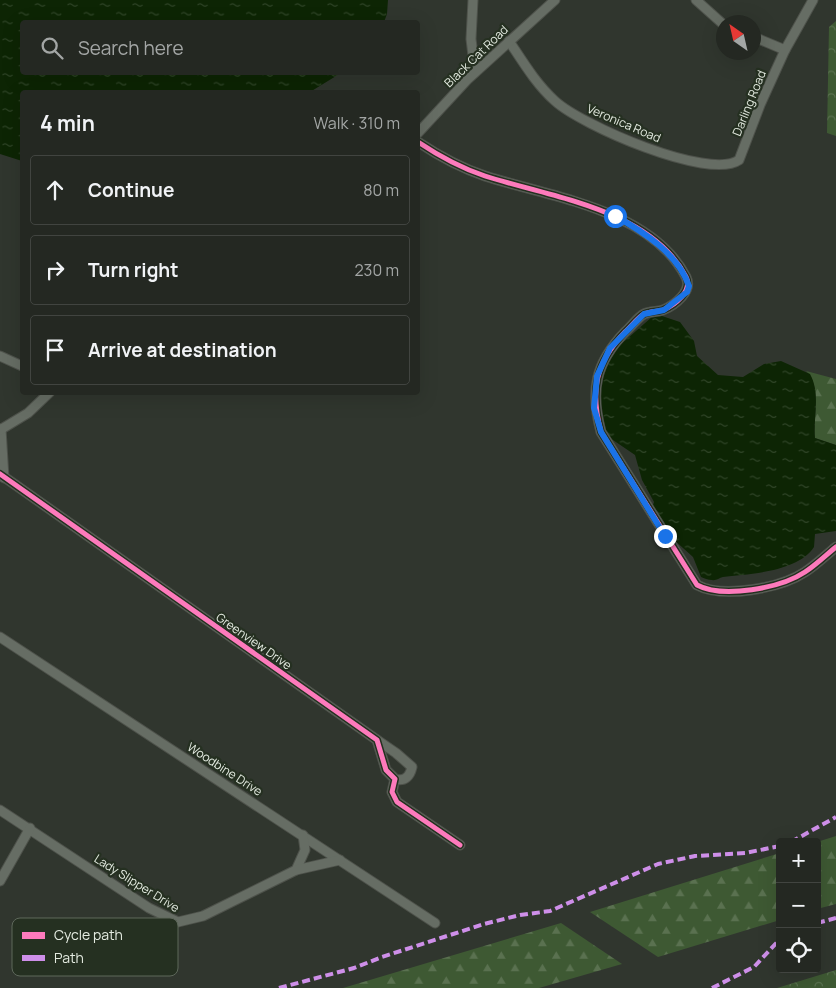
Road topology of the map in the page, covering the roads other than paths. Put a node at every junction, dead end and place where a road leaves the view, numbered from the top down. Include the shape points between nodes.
1 (473, 0) edge
2 (556, 0) edge
3 (696, 0) edge
4 (813, 0) edge
5 (716, 18) edge
6 (761, 40) edge
7 (509, 41) junction
8 (785, 50) junction
9 (475, 72) junction
10 (420, 131) edge
11 (420, 143) edge
12 (733, 164) joint
13 (0, 356) edge
14 (20, 365) edge
15 (47, 395) edge
16 (1, 430) edge
17 (2, 476) edge
18 (836, 547) edge
19 (0, 637) edge
20 (377, 740) junction
21 (395, 779) junction
22 (0, 810) edge
23 (30, 828) junction
24 (303, 835) junction
25 (460, 845) dead end
26 (340, 860) junction
27 (296, 870) junction
28 (0, 881) edge
29 (170, 918) edge
30 (178, 922) edge
31 (435, 923) dead end

1 - 9 street via 471,39
2 - 7 street, Black Cat Road
3 - 5 street
4 - 8 street, Darling Road
6 - 8 street
7 - 9 street, Black Cat Road
7 - 12 street, Veronica Road via 542,88 585,122 650,149 706,164
8 - 12 street, Darling Road via 739,160
9 - 10 street, Black Cat Road
11 - 18 street via 439,156 485,176 578,201 615,216 637,228 660,247 682,272 689,286 687,292 664,310 644,314 610,348 597,376 594,408 601,432 697,585 709,591 738,591 776,585 804,572
13 - 14 street
15 - 16 street via 28,413
16 - 17 street
17 - 20 street, Greenview Drive
19 - 24 street, Woodbine Drive
20 - 21 street via 386,770
20 - 21 street, Greenview Drive via 412,767 403,780
21 - 25 street via 392,792 397,802
22 - 23 street, Lady Slipper Drive
23 - 28 street
23 - 29 street, Lady Slipper Drive via 149,908
24 - 26 street, Woodbine Drive
24 - 27 street via 305,850
26 - 27 street, Lady Slipper Drive
26 - 31 street, Woodbine Drive
27 - 30 street, Lady Slipper Drive via 211,912

